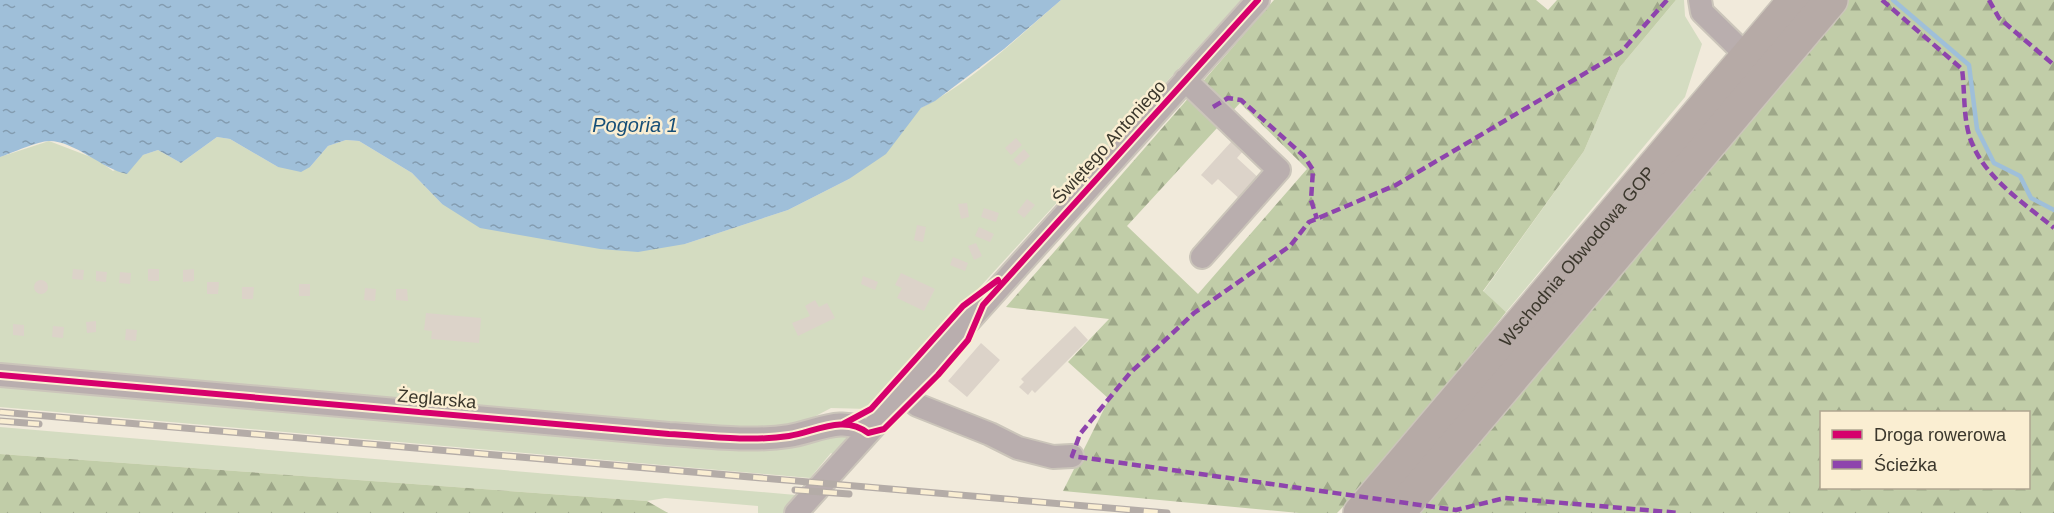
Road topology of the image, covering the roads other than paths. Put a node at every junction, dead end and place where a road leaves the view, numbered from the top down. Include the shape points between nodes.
1 (1258, 0) edge
2 (1700, 0) edge
3 (1795, 0) edge
4 (1831, 0) edge
5 (1747, 56) junction
6 (1185, 80) junction
7 (1202, 257) dead end
8 (0, 375) edge
9 (903, 393) junction
10 (868, 433) junction
11 (1072, 456) dead end
12 (1410, 477) junction
13 (796, 513) edge
14 (1360, 513) edge
15 (1398, 513) edge

1 - 6 street, Świętego Antoniego
2 - 5 street via 1702,12
3 - 5 highway, Wschodnia Obwodowa GOP
4 - 12 highway, Wschodnia Obwodowa GOP
5 - 12 highway, Wschodnia Obwodowa GOP
6 - 7 street via 1279,170
6 - 9 street, Świętego Antoniego
8 - 10 street, Żeglarska via 669,434 779,438 843,424 856,425
9 - 10 street, Świętego Antoniego
9 - 11 street via 917,405 1018,448 1053,457
10 - 13 street, Świętego Antoniego
12 - 14 highway, Wschodnia Obwodowa GOP
12 - 15 highway, Wschodnia Obwodowa GOP

